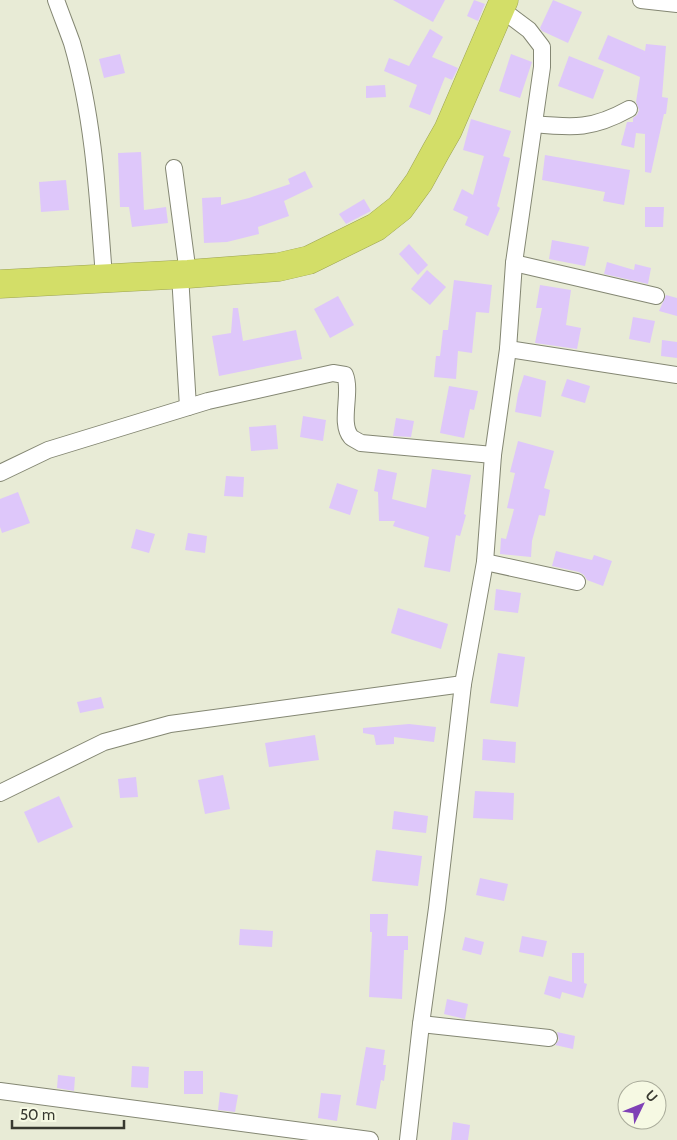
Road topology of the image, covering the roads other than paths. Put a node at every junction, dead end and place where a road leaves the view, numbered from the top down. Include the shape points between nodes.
1 (56, 0) edge
2 (641, 0) edge
3 (503, 4) edge
4 (677, 4) edge
5 (629, 109) dead end
6 (534, 124) junction
7 (174, 168) dead end
8 (514, 263) junction
9 (184, 274) junction
10 (104, 277) junction
11 (0, 284) edge
12 (656, 296) dead end
13 (508, 349) junction
14 (677, 375) edge
15 (188, 407) junction
16 (493, 455) junction
17 (0, 473) edge
18 (485, 562) junction
19 (577, 582) dead end
20 (462, 684) junction
21 (0, 793) edge
22 (421, 1024) junction
23 (549, 1038) dead end
24 (0, 1091) edge
25 (370, 1140) edge
26 (408, 1140) edge

1 - 10 street via 72,43 88,115
2 - 4 street
3 - 6 street via 542,47
3 - 9 highway via 448,130 419,182 400,208 376,227 309,260 279,267
5 - 6 street via 592,125
6 - 8 street
7 - 9 street
8 - 12 street
8 - 13 street
9 - 10 highway
9 - 15 street
10 - 11 highway
13 - 14 street
13 - 16 street
15 - 16 street via 333,373 345,375 348,384 346,426 351,437 361,442
15 - 17 street via 48,450
16 - 18 street
18 - 19 street
18 - 20 street
20 - 21 street via 170,724 104,742
20 - 22 street
22 - 23 street
22 - 26 street
24 - 25 street

